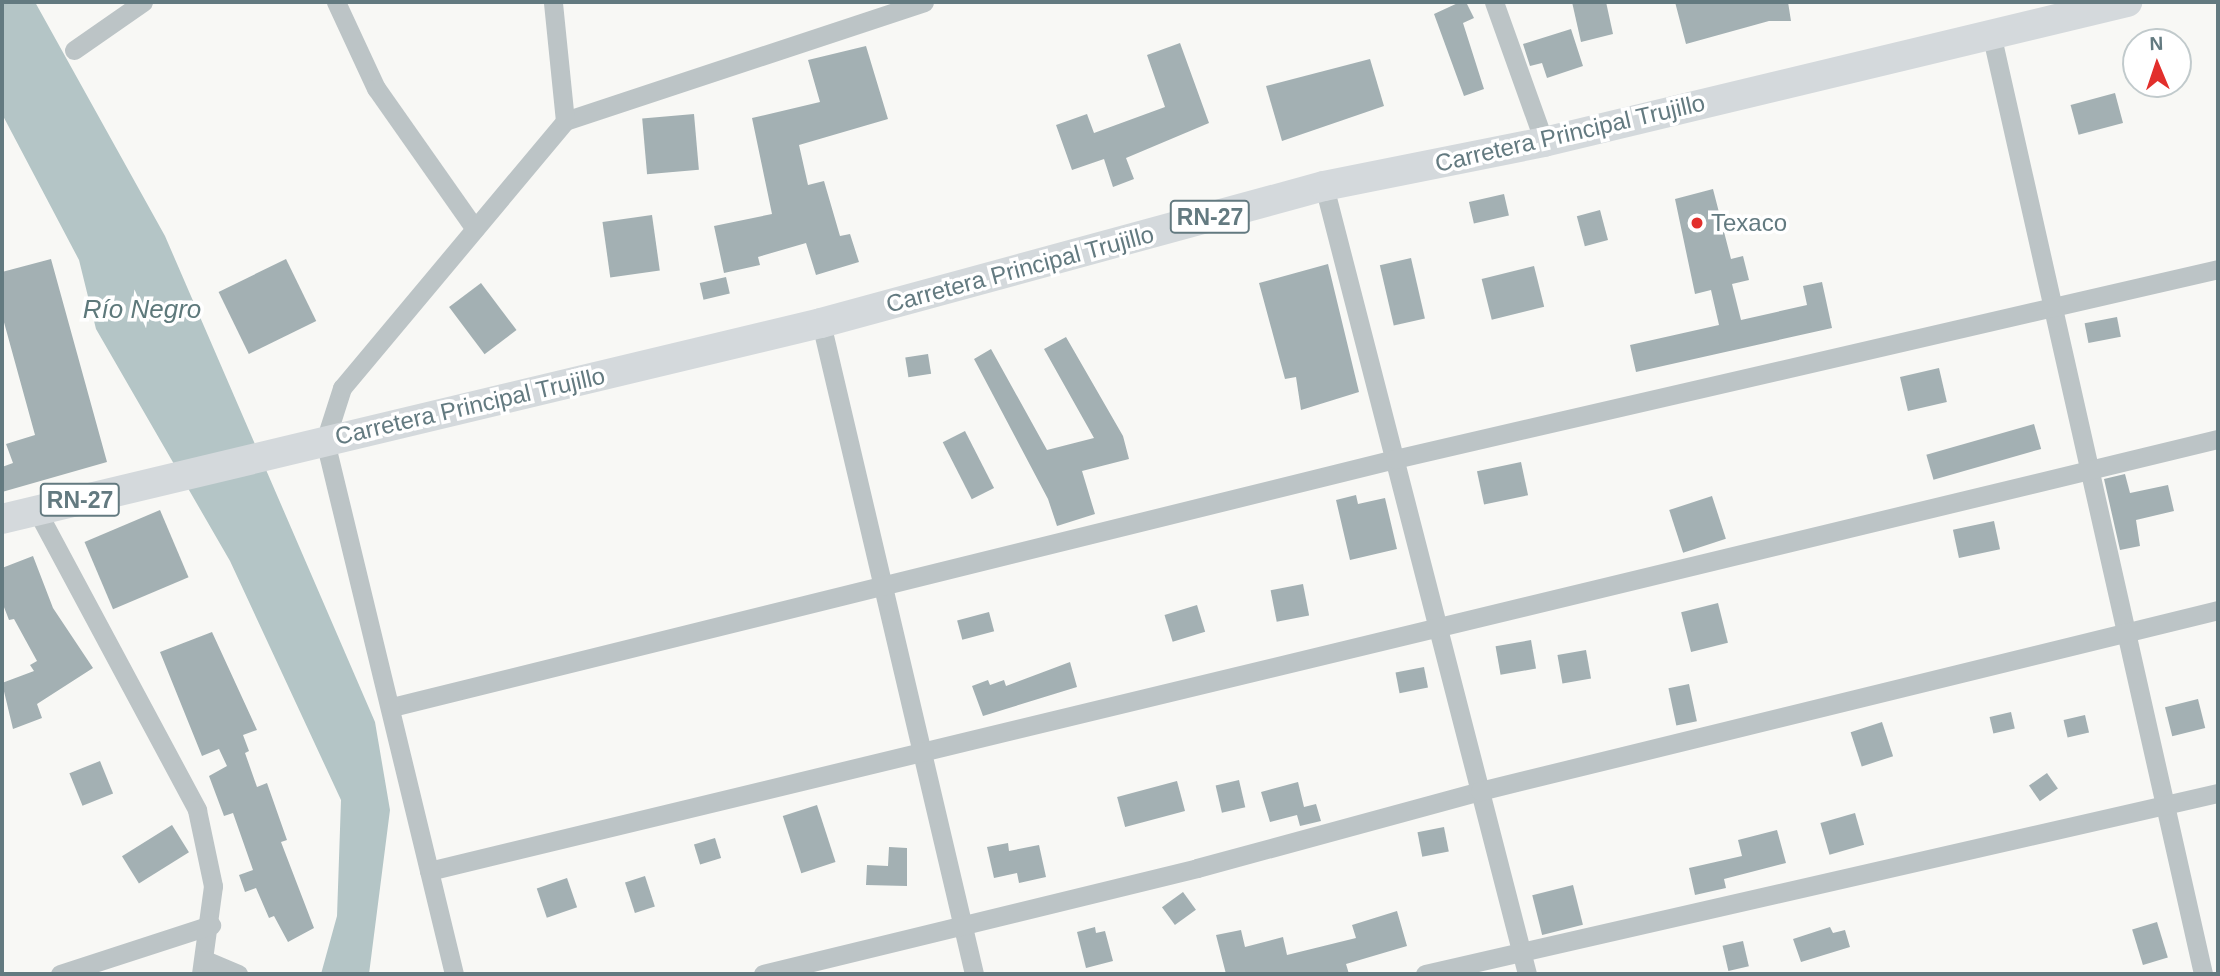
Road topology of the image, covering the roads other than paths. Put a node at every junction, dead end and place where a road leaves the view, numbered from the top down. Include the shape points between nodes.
1 (143, 2) edge
2 (335, 2) edge
3 (553, 2) edge
4 (925, 2) edge
5 (1494, 2) edge
6 (2127, 2) edge
7 (1991, 33) junction
8 (74, 50) dead end
9 (565, 121) junction
10 (1544, 142) junction
11 (1324, 186) junction
12 (475, 229) junction
13 (2218, 269) edge
14 (2056, 309) junction
15 (821, 323) junction
16 (2218, 439) edge
17 (311, 443) junction
18 (1395, 459) junction
19 (2085, 471) junction
20 (37, 511) junction
21 (2, 519) edge
22 (882, 583) junction
23 (2218, 610) edge
24 (1439, 631) junction
25 (2123, 633) junction
26 (392, 708) junction
27 (922, 751) junction
28 (1480, 791) junction
29 (2218, 793) edge
30 (2162, 806) junction
31 (429, 871) junction
32 (211, 925) junction
33 (963, 926) junction
34 (1521, 950) junction
35 (203, 967) edge
36 (2205, 973) edge
37 (60, 974) edge
38 (238, 974) edge
39 (454, 974) edge
40 (763, 974) edge
41 (974, 974) edge
42 (1425, 974) edge
43 (1527, 974) edge

1 - 8 street
2 - 12 street via 376,88
3 - 9 street
4 - 9 street
5 - 10 street
6 - 7 main road, Carretera Principal Trujillo / RN-27
7 - 10 main road, Carretera Principal Trujillo / RN-27
7 - 14 street
9 - 12 street
10 - 11 main road, Carretera Principal Trujillo / RN-27
11 - 15 main road, Carretera Principal Trujillo / RN-27
11 - 18 street
12 - 17 street via 342,388
13 - 14 street
14 - 18 street
14 - 19 street
15 - 17 main road, Carretera Principal Trujillo / RN-27
15 - 22 street
16 - 19 street
17 - 20 main road, Carretera Principal Trujillo / RN-27
17 - 26 street
18 - 22 street
18 - 24 street
19 - 24 street
19 - 25 street
20 - 21 main road, RN-27
20 - 32 street via 197,810 213,886
22 - 26 street
22 - 27 street
23 - 25 street
24 - 27 street
24 - 28 street
25 - 28 street
25 - 30 street
26 - 31 street
27 - 31 street
27 - 33 street
28 - 33 street
28 - 34 street
29 - 30 street
30 - 34 street
30 - 36 street
31 - 39 street
32 - 35 street
32 - 37 street
33 - 40 street
33 - 41 street
34 - 42 street
34 - 43 street
35 - 38 street

